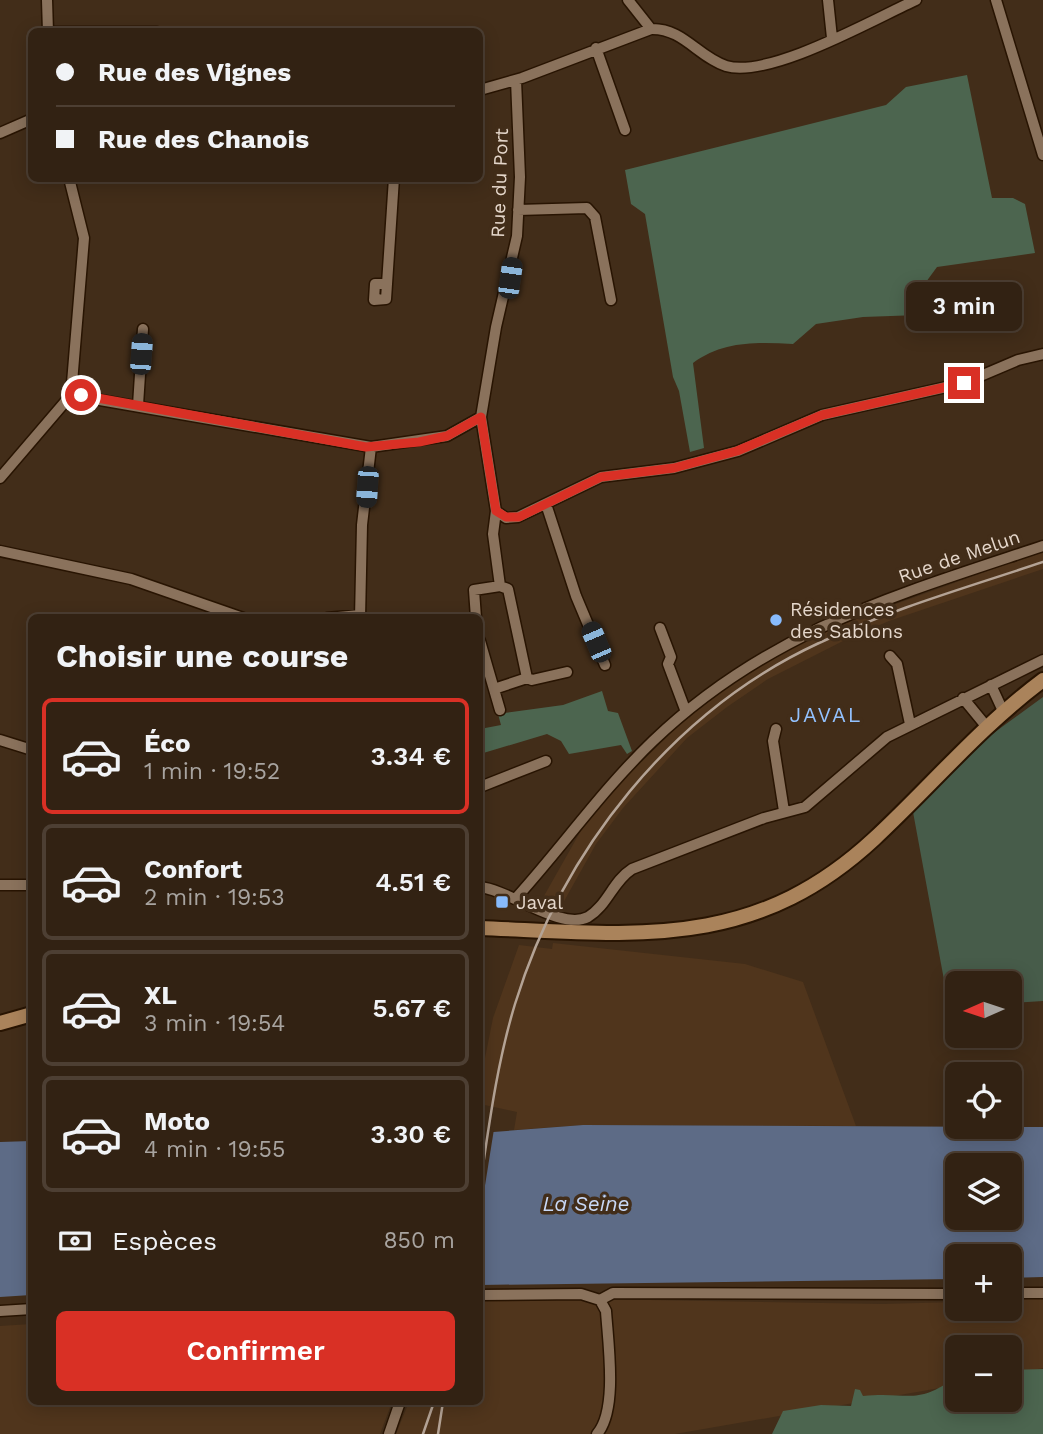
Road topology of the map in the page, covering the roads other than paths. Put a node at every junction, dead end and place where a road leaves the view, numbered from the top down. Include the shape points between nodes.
1 (47, 0) edge
2 (628, 0) edge
3 (828, 0) edge
4 (916, 0) edge
5 (996, 0) edge
6 (50, 28) edge
7 (651, 29) junction
8 (832, 38) junction
9 (596, 48) junction
10 (516, 80) junction
11 (483, 89) edge
12 (28, 121) edge
13 (625, 130) dead end
14 (0, 133) edge
15 (1043, 155) edge
16 (70, 182) edge
17 (394, 182) edge
18 (518, 210) junction
19 (387, 284) dead end
20 (611, 300) dead end
21 (143, 329) dead end
22 (1043, 354) edge
23 (71, 395) junction
24 (138, 405) junction
25 (481, 417) junction
26 (371, 447) junction
27 (0, 478) edge
28 (546, 504) junction
29 (496, 511) junction
30 (1043, 546) edge
31 (0, 551) edge
32 (500, 586) junction
33 (232, 614) edge
34 (360, 614) edge
35 (476, 614) edge
36 (660, 628) dead end
37 (483, 651) edge
38 (890, 656) dead end
39 (1043, 660) edge
40 (605, 665) dead end
41 (568, 673) dead end
42 (527, 678) junction
43 (1043, 680) edge
44 (991, 685) junction
45 (494, 689) junction
46 (963, 698) junction
47 (500, 710) dead end
48 (1003, 711) junction
49 (686, 712) junction
50 (910, 724) junction
51 (986, 726) junction
52 (776, 729) dead end
53 (0, 740) edge
54 (28, 749) edge
55 (546, 761) dead end
56 (483, 786) edge
57 (784, 811) junction
58 (0, 885) edge
59 (28, 885) edge
60 (483, 888) edge
61 (517, 897) junction
62 (483, 928) edge
63 (28, 1015) edge
64 (0, 1023) edge
65 (1022, 1293) edge
66 (1043, 1293) edge
67 (945, 1294) edge
68 (483, 1295) edge
69 (600, 1300) junction
70 (28, 1309) edge
71 (0, 1311) edge
72 (399, 1405) edge
73 (389, 1434) edge
74 (597, 1434) edge

1 - 6 street
2 - 7 street
3 - 8 street
4 - 8 street
5 - 15 street
7 - 8 street via 670,31 734,68 782,61
7 - 9 street
9 - 10 street
9 - 13 street
10 - 11 street
10 - 18 street, Rue du Port
12 - 14 street
16 - 23 street via 83,238
17 - 19 street
18 - 20 street via 587,208 595,217
18 - 25 street, Rue du Port via 510,278 496,327
21 - 24 street
22 - 28 street via 964,383 822,415 737,451 674,468 601,477
23 - 24 street
23 - 27 street
24 - 26 street
25 - 26 street via 447,436
25 - 29 street, Rue du Port
26 - 34 street via 362,525
28 - 29 street via 519,517
28 - 40 street
29 - 32 street, Rue du Port via 493,534
30 - 49 street, Rue de Melun via 872,604 772,650
31 - 33 street via 131,579
32 - 35 street via 474,590
32 - 42 street, Rue du Port via 508,589
36 - 49 street
37 - 45 street
38 - 50 street via 897,664
39 - 44 street
41 - 42 street
42 - 45 street
43 - 48 main road
44 - 46 street
44 - 48 street
45 - 47 street
46 - 50 street
46 - 51 street
48 - 51 main road
49 - 61 street, Rue de Melun via 625,769
50 - 57 street via 887,737 805,807
51 - 62 main road via 855,855 761,911 665,933
52 - 57 street via 773,741
53 - 54 street
55 - 56 street
57 - 61 street via 632,869 620,876 600,906 580,919 560,918
58 - 59 street
60 - 61 street
63 - 64 main road
65 - 66 street
67 - 69 street via 613,1293
68 - 69 street via 581,1294
69 - 74 street via 606,1311 609,1392 608,1411
70 - 71 street
72 - 73 street

